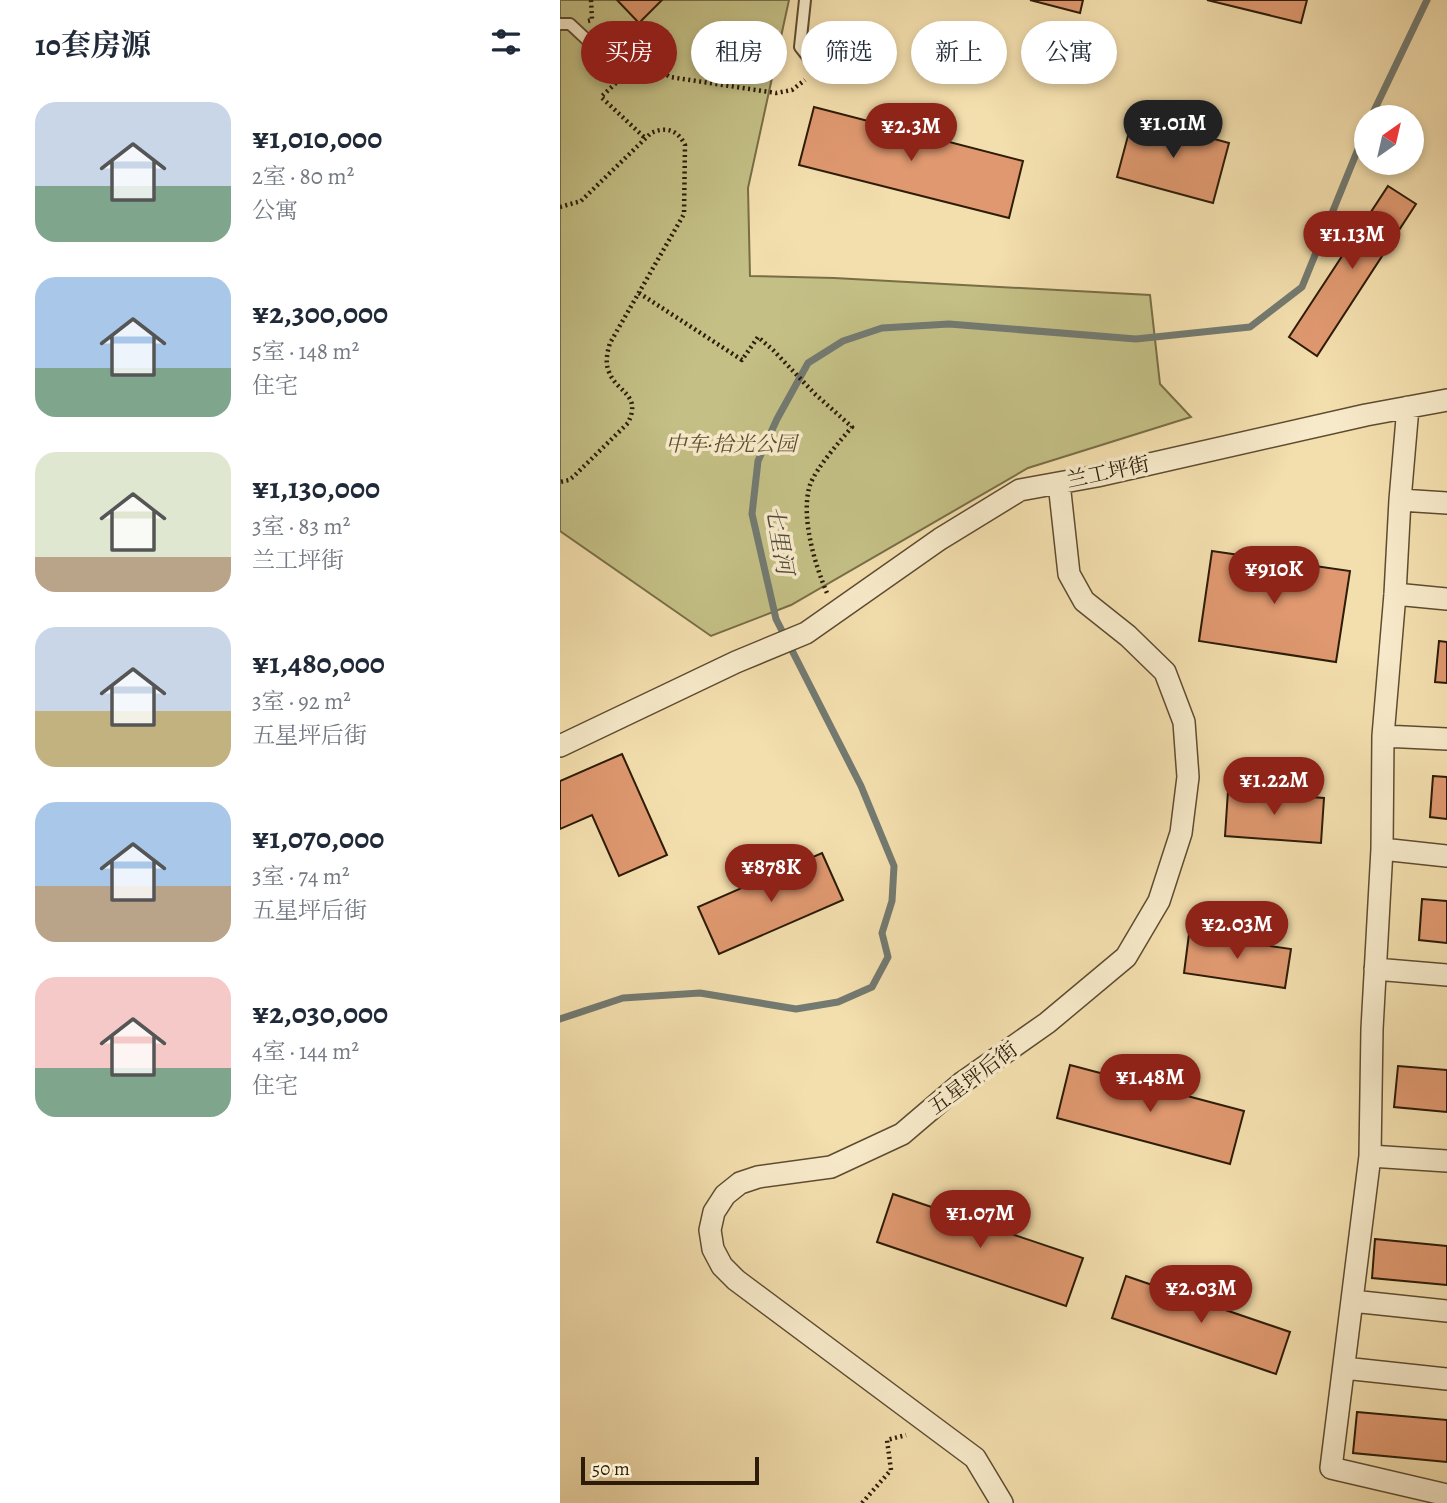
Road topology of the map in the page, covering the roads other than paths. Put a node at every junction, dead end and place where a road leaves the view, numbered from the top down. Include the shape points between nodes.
1 (805, 0) edge
2 (803, 21) edge
3 (560, 24) edge
4 (581, 34) edge
5 (1447, 400) edge
6 (1408, 407) junction
7 (1059, 483) junction
8 (1400, 500) junction
9 (1447, 503) edge
10 (1395, 594) junction
11 (1447, 599) edge
12 (1383, 736) junction
13 (1447, 739) edge
14 (560, 746) edge
15 (1382, 849) junction
16 (1447, 856) edge
17 (1376, 969) junction
18 (1447, 975) edge
19 (1370, 1156) junction
20 (1447, 1161) edge
21 (1352, 1301) junction
22 (1447, 1311) edge
23 (1344, 1368) junction
24 (1447, 1379) edge
25 (1447, 1495) edge
26 (1002, 1503) edge

1 - 2 lane
3 - 4 lane via 570,24
5 - 6 street, 兰工坪街
6 - 7 street, 兰工坪街
6 - 8 street
7 - 14 street, 兰工坪街 via 1020,490 940,539 806,633
7 - 26 street, 五星坪后街 via 1069,574 1084,601 1165,672 1184,722 1188,777 1181,833 1159,901 1126,957 902,1133 831,1167 740,1183 725,1195 710,1230 713,1249 736,1280 975,1458
8 - 9 street
8 - 10 street
10 - 11 street
10 - 12 street
12 - 13 street
12 - 15 street
15 - 16 street
15 - 17 street
17 - 18 street
17 - 19 street
19 - 20 street
19 - 21 street
21 - 22 street
21 - 23 street
23 - 24 street
23 - 25 street via 1331,1468

